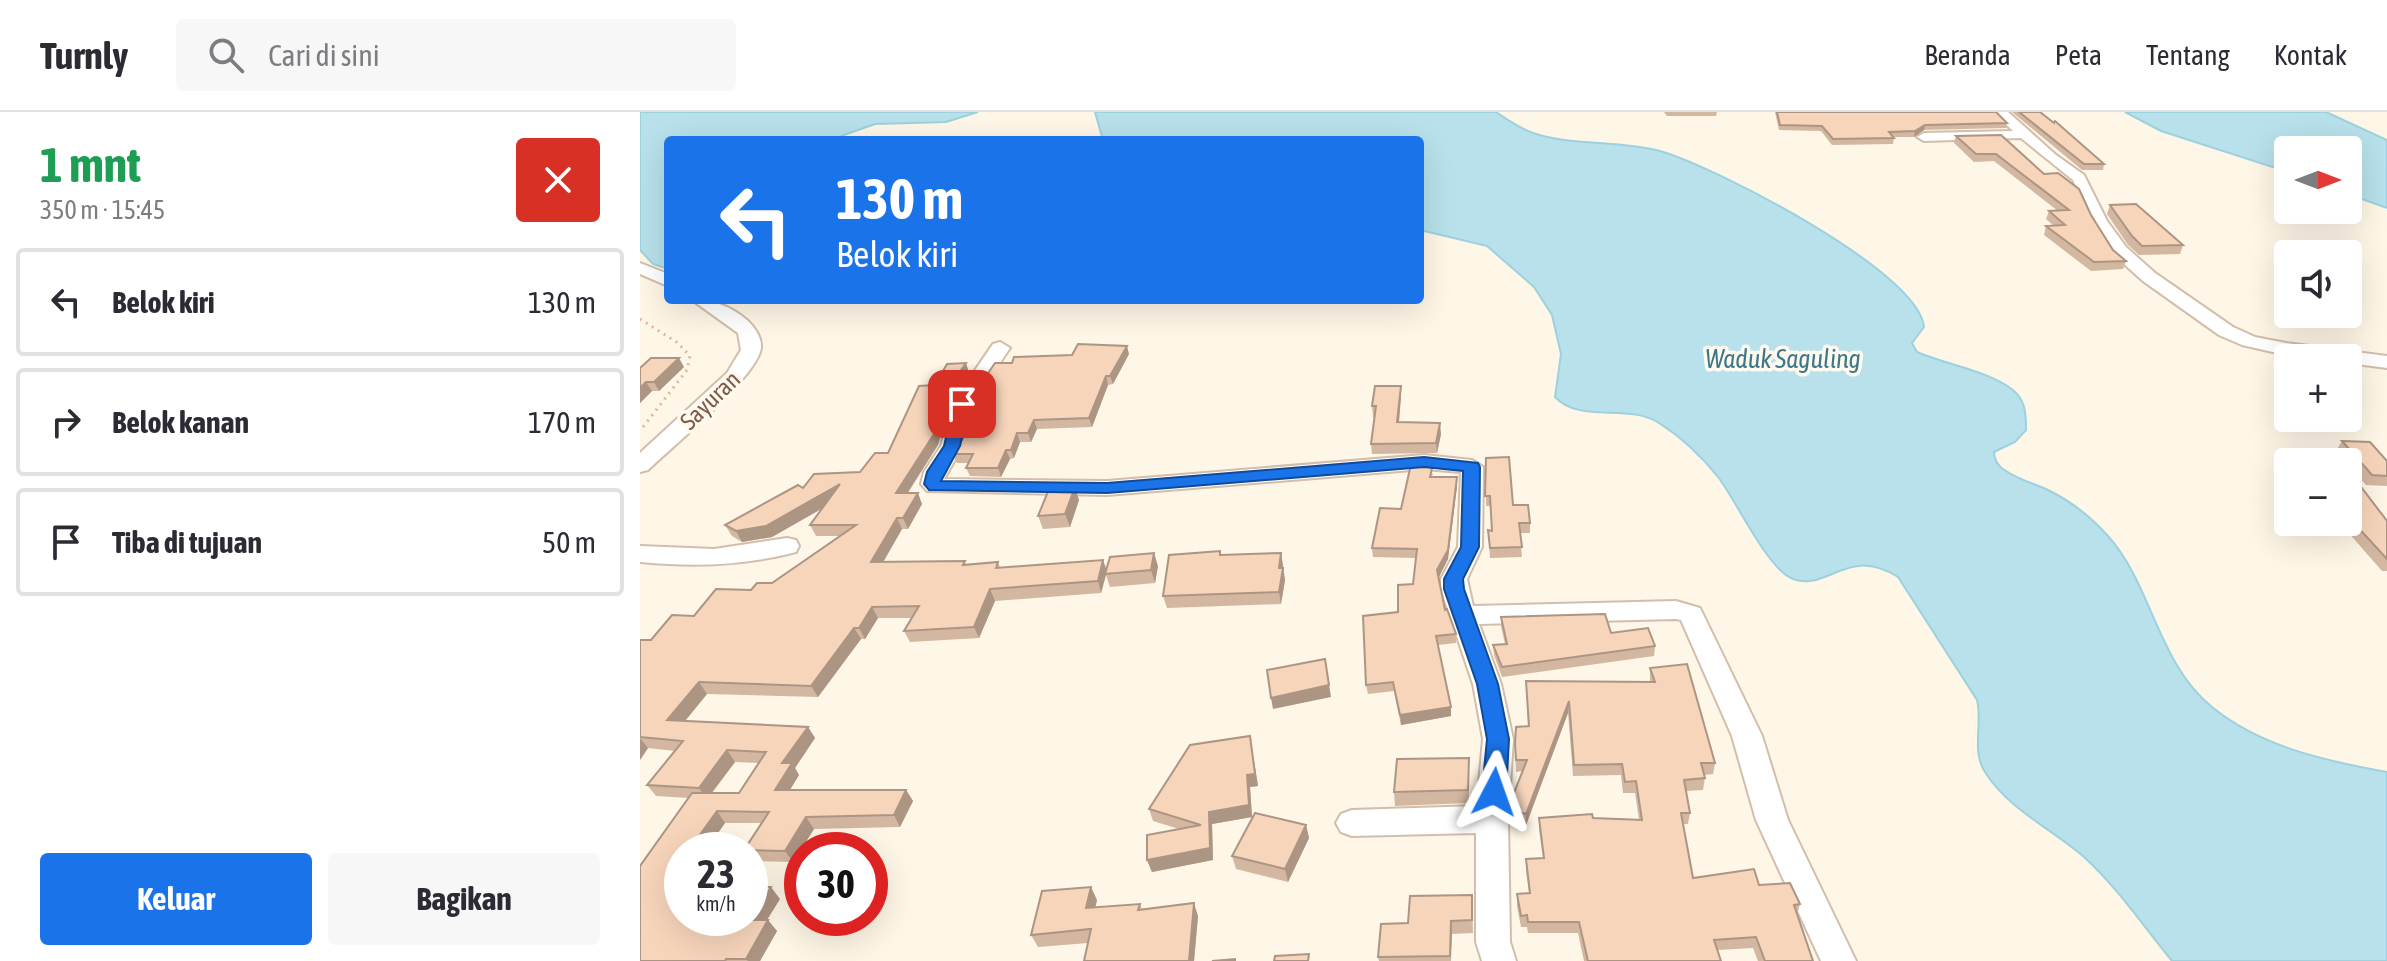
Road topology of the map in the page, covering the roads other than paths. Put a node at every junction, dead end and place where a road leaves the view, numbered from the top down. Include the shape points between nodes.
1 (2000, 112) edge
2 (2025, 135) junction
3 (1924, 137) dead end
4 (640, 268) edge
5 (664, 279) edge
6 (708, 304) edge
7 (1000, 348) dead end
8 (2387, 362) edge
9 (640, 465) edge
10 (787, 546) dead end
11 (640, 554) edge
12 (1464, 615) junction
13 (1492, 819) junction
14 (1352, 823) dead end
15 (1499, 961) edge
16 (1839, 961) edge

1 - 2 street
2 - 3 street
2 - 8 street via 2079,178 2099,222 2120,251 2226,331 2286,349
4 - 5 street
6 - 9 street, Sayuran via 739,323 754,349 748,363
7 - 12 street via 962,404 952,446 935,472 935,486 1107,488 1424,462 1468,464 1473,472 1470,547 1454,579
10 - 11 street via 709,559
12 - 13 street via 1498,739
12 - 16 street via 1676,610 1691,614 1747,736 1772,820
13 - 14 street
13 - 15 street via 1493,942

